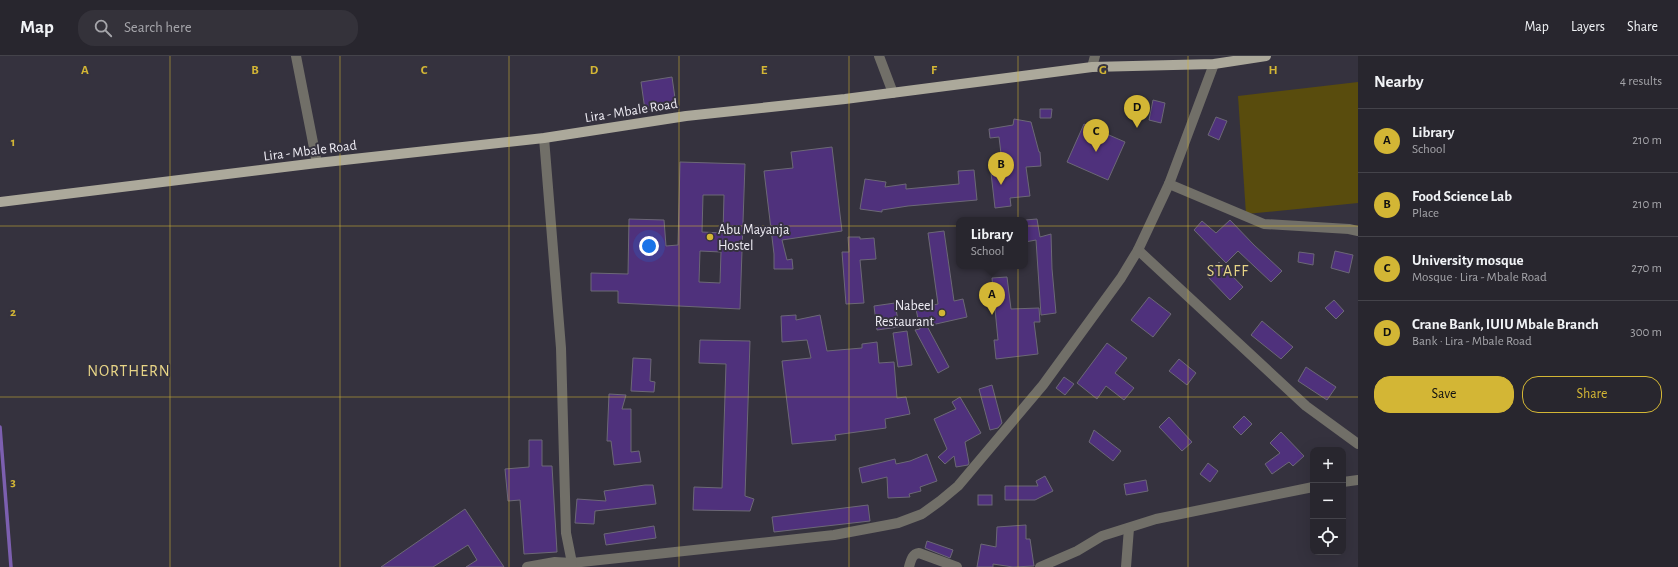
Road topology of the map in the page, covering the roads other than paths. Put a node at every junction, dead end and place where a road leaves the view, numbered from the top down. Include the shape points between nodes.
1 (296, 56) edge
2 (879, 56) edge
3 (1095, 56) edge
4 (1266, 56) edge
5 (1214, 64) junction
6 (1092, 67) junction
7 (892, 93) junction
8 (544, 138) junction
9 (317, 163) junction
10 (1169, 184) junction
11 (0, 202) edge
12 (1358, 231) edge
13 (1138, 250) junction
14 (1358, 444) edge
15 (1358, 480) edge
16 (1346, 482) edge
17 (1310, 489) edge
18 (1129, 528) junction
19 (572, 563) junction
20 (527, 567) edge
21 (909, 567) edge
22 (957, 567) edge
23 (1040, 567) edge
24 (1126, 567) edge

1 - 9 street
2 - 7 street
3 - 6 street
4 - 5 main road, Lira - Mbale Road
5 - 6 main road, Lira - Mbale Road
5 - 10 street
6 - 7 main road, Lira - Mbale Road
7 - 8 main road, Lira - Mbale Road via 686,116
8 - 9 main road, Lira - Mbale Road
8 - 19 street via 561,348 566,533
9 - 11 main road, Lira - Mbale Road
10 - 12 street via 1264,224
10 - 13 street
13 - 14 street via 1306,406
13 - 19 street via 1121,278 1043,385 958,486 922,514 898,523 834,535
15 - 16 street
17 - 18 street via 1156,519
18 - 23 street via 1102,536 1077,551
18 - 24 street
19 - 20 street via 555,562
21 - 22 street via 912,557 919,553

